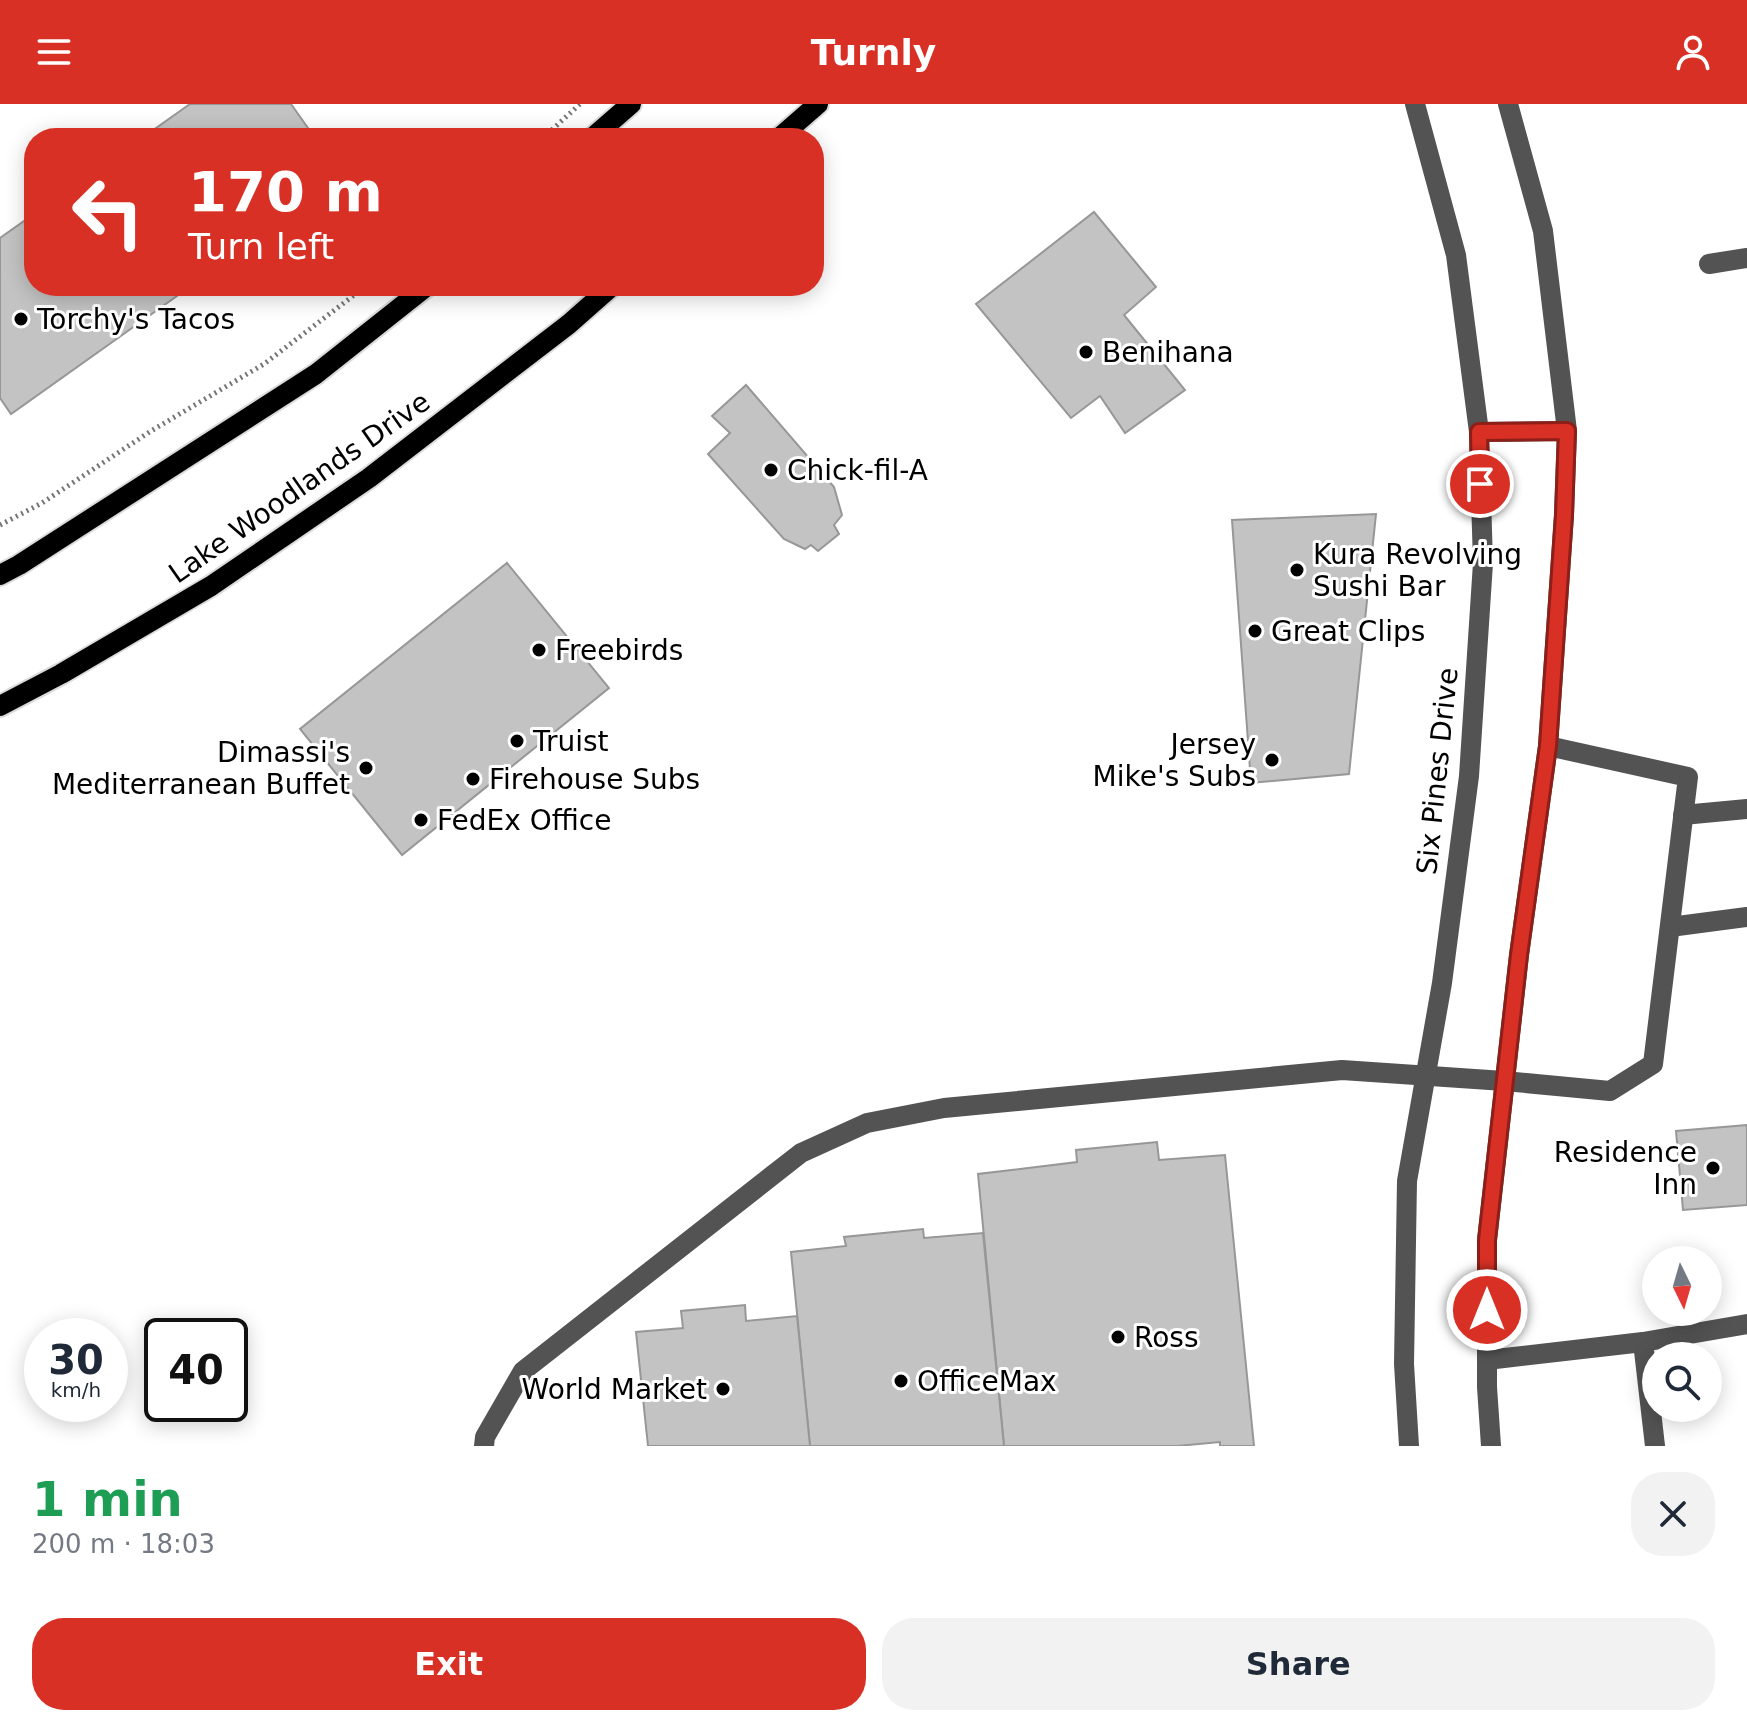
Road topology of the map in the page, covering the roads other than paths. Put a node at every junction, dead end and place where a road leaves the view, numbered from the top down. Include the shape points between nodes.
1 (631, 104) edge
2 (818, 104) edge
3 (1415, 104) edge
4 (1508, 104) edge
5 (603, 128) edge
6 (790, 128) edge
7 (1747, 258) edge
8 (1709, 264) dead end
9 (414, 296) edge
10 (601, 296) edge
11 (1567, 431) junction
12 (1479, 432) junction
13 (0, 575) edge
14 (0, 706) edge
15 (1548, 746) junction
16 (1747, 809) edge
17 (1683, 815) junction
18 (1747, 917) edge
19 (1670, 927) junction
20 (1426, 1075) junction
21 (1504, 1081) junction
22 (1747, 1324) edge
23 (1642, 1342) edge
24 (1643, 1342) edge
25 (1487, 1360) junction
26 (1652, 1422) edge
27 (484, 1446) edge
28 (1409, 1446) edge
29 (1491, 1446) edge
30 (1655, 1446) edge

1 - 5 main road
2 - 6 main road
3 - 12 street, Six Pines Drive via 1456,255
4 - 11 street via 1543,231
7 - 8 street
9 - 13 main road via 316,374
10 - 14 main road, Lake Woodlands Drive via 369,478 224,577
11 - 12 street
11 - 15 street
12 - 20 street, Six Pines Drive via 1483,563 1469,776
15 - 17 street via 1688,777
15 - 21 street
16 - 17 street
17 - 19 street
18 - 19 street
19 - 21 street via 1653,1064 1610,1091
20 - 21 street
20 - 27 street via 1342,1070 944,1108 867,1123 801,1153 523,1371
20 - 28 street, Six Pines Drive via 1407,1181 1404,1364
21 - 25 street via 1487,1240
22 - 24 street
23 - 25 street
25 - 29 street
26 - 30 street

